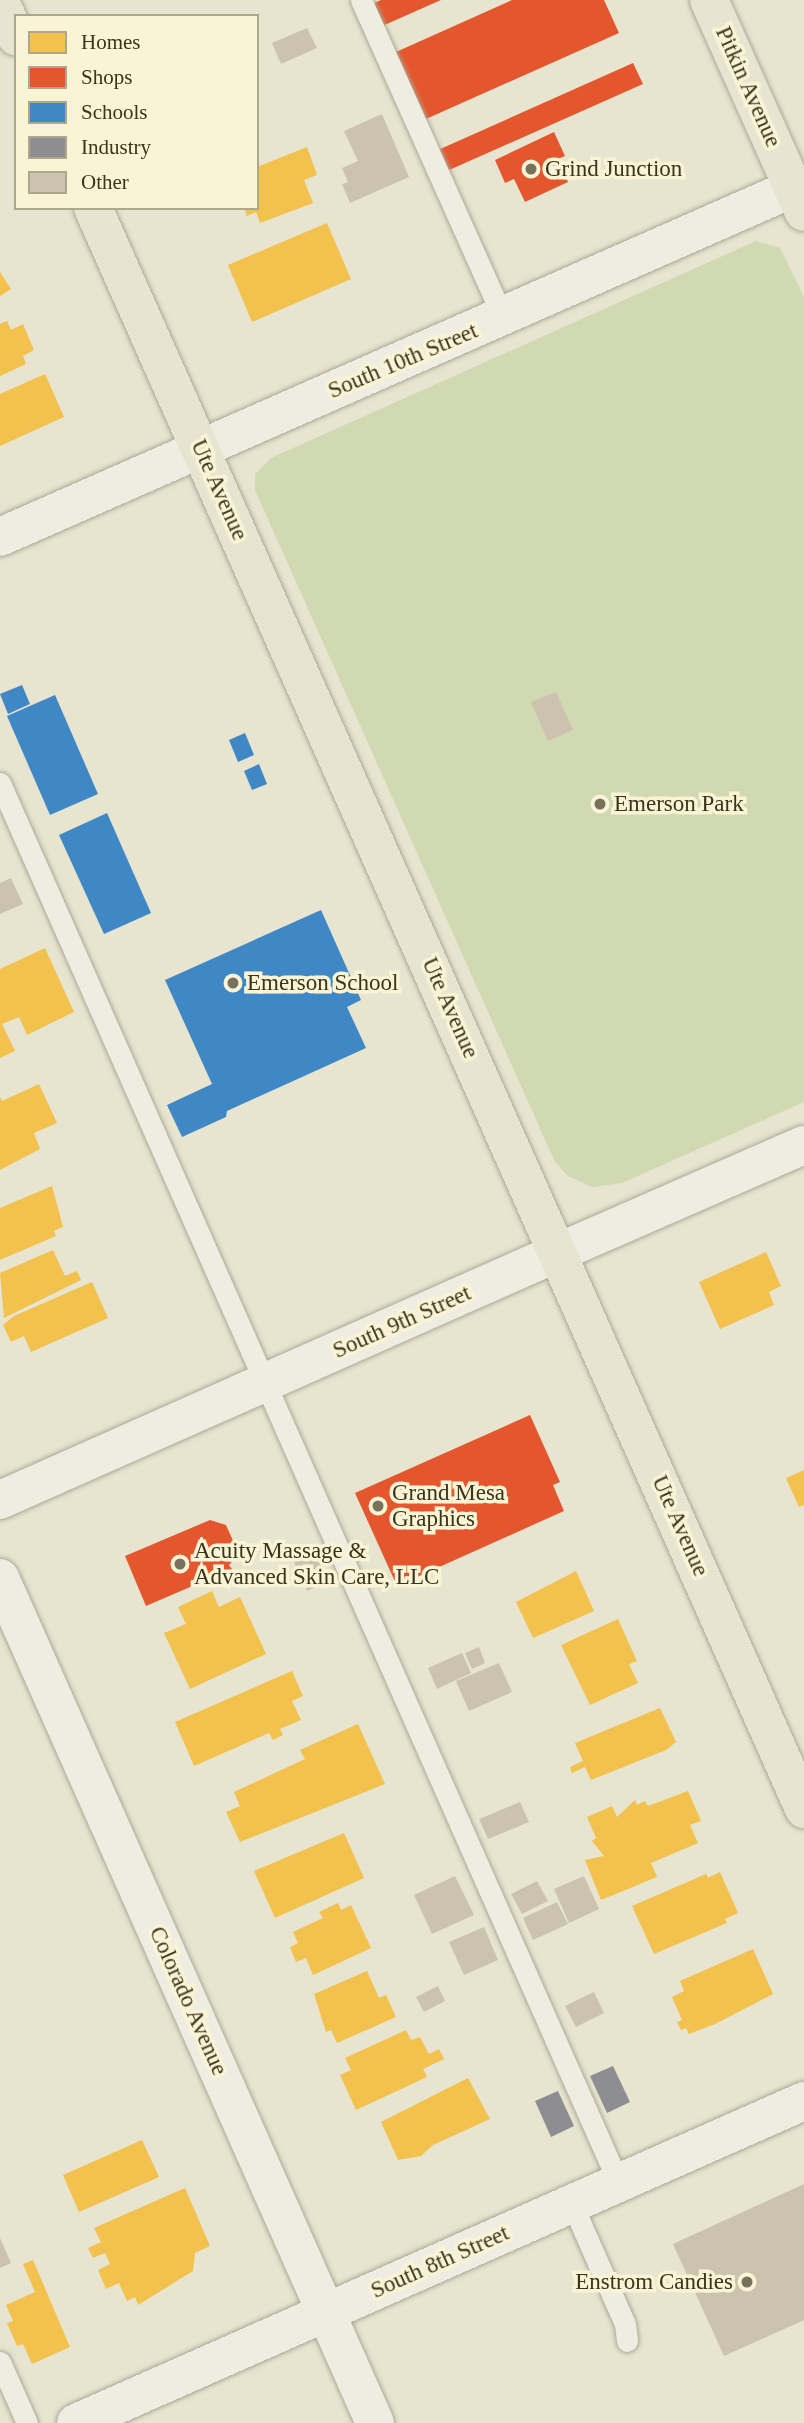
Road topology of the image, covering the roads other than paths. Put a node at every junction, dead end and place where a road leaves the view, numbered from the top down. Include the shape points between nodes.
1 (361, 0) edge
2 (709, 0) edge
3 (0, 2) edge
4 (14, 33) edge
5 (800, 194) edge
6 (94, 210) edge
7 (503, 318) junction
8 (200, 448) junction
9 (0, 537) edge
10 (0, 783) edge
11 (804, 1145) edge
12 (559, 1252) junction
13 (266, 1382) junction
14 (0, 1500) edge
15 (0, 1578) edge
16 (804, 1809) edge
17 (804, 2101) edge
18 (619, 2184) junction
19 (572, 2204) junction
20 (326, 2312) junction
21 (627, 2341) dead end
22 (0, 2362) edge
23 (27, 2423) edge
24 (75, 2423) edge
25 (375, 2423) edge

1 - 7 lane
2 - 5 main road, Pitkin Avenue
3 - 4 main road
5 - 7 street, South 10th Street
6 - 8 main road, Ute Avenue
7 - 8 street, South 10th Street
8 - 9 street, South 10th Street
8 - 12 main road, Ute Avenue
10 - 13 lane
11 - 12 street, South 9th Street
12 - 13 street, South 9th Street
12 - 16 main road, Ute Avenue
13 - 14 street, South 9th Street
13 - 18 lane
15 - 20 street, Colorado Avenue
17 - 18 street, South 8th Street
18 - 19 street, South 8th Street
19 - 20 street, South 8th Street
19 - 21 lane via 625,2324
20 - 24 street, South 8th Street
20 - 25 street, Colorado Avenue
22 - 23 lane

